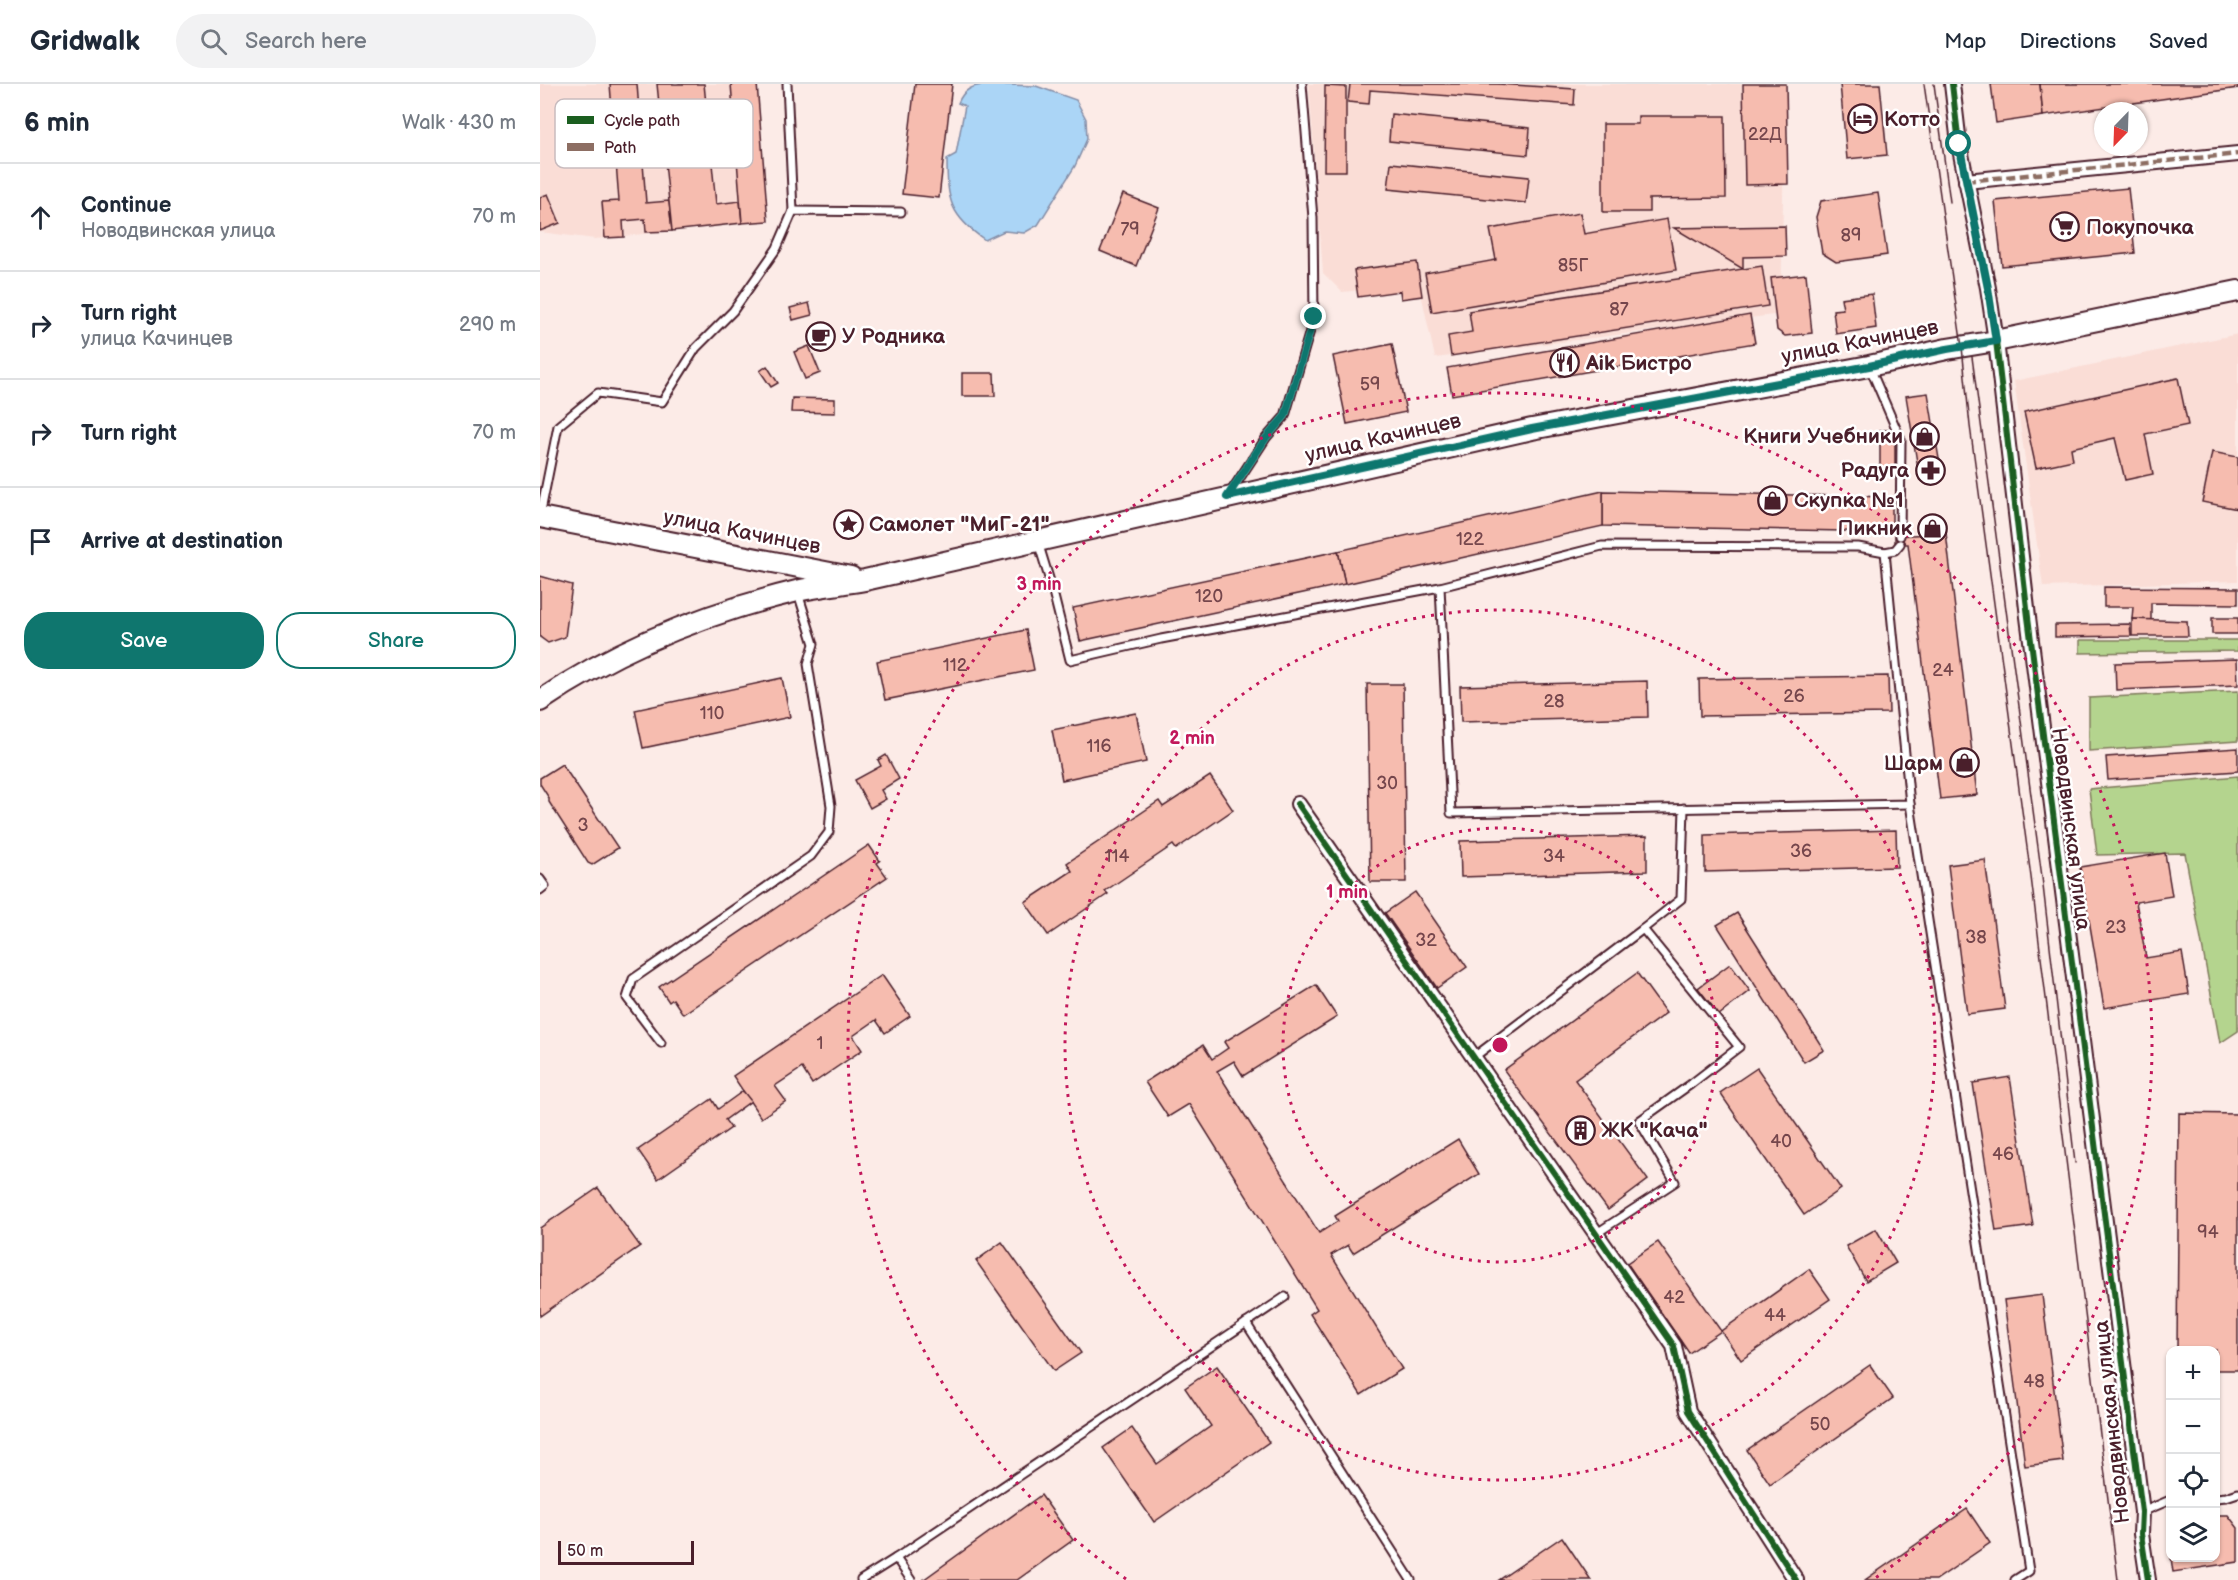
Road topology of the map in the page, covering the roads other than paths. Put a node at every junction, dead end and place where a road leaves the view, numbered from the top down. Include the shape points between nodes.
1 (787, 84) edge
2 (1302, 84) edge
3 (1952, 84) edge
4 (2238, 154) edge
5 (1966, 181) junction
6 (793, 211) junction
7 (901, 212) dead end
8 (2238, 291) edge
9 (1996, 341) junction
10 (1869, 366) junction
11 (1227, 497) junction
12 (540, 517) edge
13 (1037, 540) junction
14 (1885, 552) junction
15 (865, 580) junction
16 (1440, 587) junction
17 (798, 591) junction
18 (540, 700) edge
19 (1298, 804) dead end
20 (1910, 804) junction
21 (1684, 808) junction
22 (540, 879) edge
23 (540, 890) edge
24 (1642, 929) junction
25 (661, 1043) dead end
26 (1474, 1057) junction
27 (1598, 1233) junction
28 (1285, 1297) dead end
29 (1246, 1323) junction
30 (2238, 1493) edge
31 (2220, 1498) edge
32 (2166, 1502) edge
33 (2142, 1512) junction
34 (896, 1558) junction
35 (861, 1580) edge
36 (911, 1580) edge
37 (1411, 1580) edge
38 (1796, 1580) edge
39 (2015, 1580) edge
40 (2148, 1580) edge

1 - 6 lane
2 - 11 lane via 1313,218 1314,317 1285,416
3 - 5 street, Новодвинская улица
4 - 5 street
5 - 9 street, Новодвинская улица
6 - 7 lane
6 - 12 lane via 777,248 733,311 696,348 662,402 598,393 558,426
8 - 9 main road, улица Качинцев
9 - 10 main road, улица Качинцев
9 - 33 street, Новодвинская улица
10 - 11 main road, улица Качинцев via 1532,429
10 - 14 lane via 1901,440 1900,540 1895,550
11 - 13 main road, улица Качинцев
12 - 15 main road, улица Качинцев
13 - 15 main road, улица Качинцев
13 - 16 lane via 1070,660
14 - 16 lane via 1858,548 1602,546
14 - 20 lane
15 - 17 main road
16 - 21 lane via 1451,813
17 - 18 main road via 661,633
17 - 25 lane via 814,644 808,664 831,806 829,832 811,856 633,979 627,998
19 - 26 street
20 - 21 lane
20 - 39 lane via 2029,1571
21 - 24 lane via 1681,899
22 - 23 lane via 545,886
24 - 26 lane
24 - 27 lane via 1739,1047 1639,1121 1675,1182
26 - 27 street
27 - 38 street via 1674,1346 1688,1411
28 - 29 lane
29 - 34 lane
29 - 37 lane
30 - 31 lane
32 - 33 lane
33 - 40 street, Новодвинская улица
34 - 35 lane
34 - 36 lane

